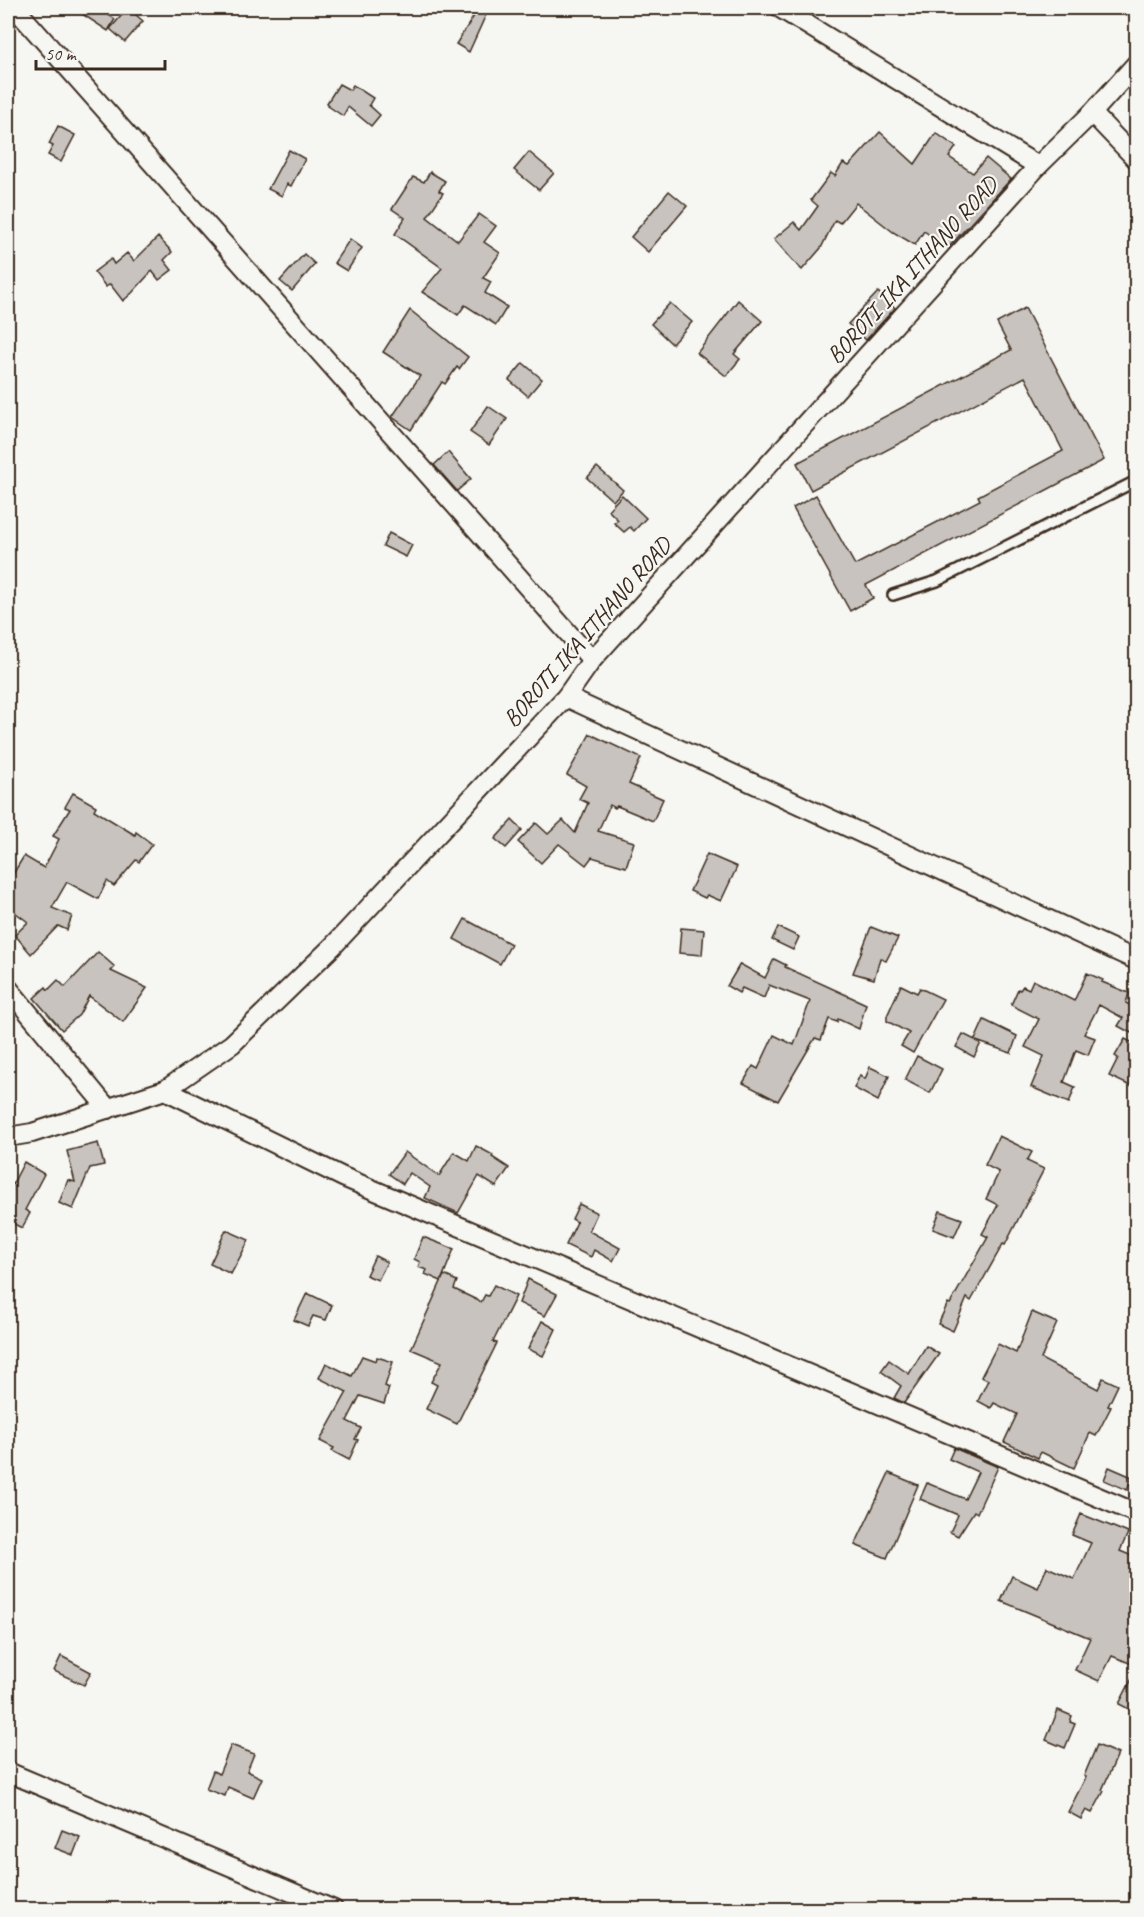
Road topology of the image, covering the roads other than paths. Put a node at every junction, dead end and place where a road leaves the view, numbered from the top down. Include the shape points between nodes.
1 (15, 8) edge
2 (780, 8) edge
3 (1137, 64) edge
4 (1092, 113) junction
5 (1137, 159) edge
6 (1038, 166) junction
7 (1137, 481) edge
8 (893, 595) dead end
9 (592, 660) junction
10 (566, 697) junction
11 (1137, 960) edge
12 (8, 988) edge
13 (165, 1090) junction
14 (108, 1109) junction
15 (8, 1137) edge
16 (1137, 1513) edge
17 (8, 1772) edge
18 (334, 1910) edge

1 - 9 street
2 - 6 street
3 - 4 street, BOROTI IKA ITHANO ROAD
4 - 5 street
4 - 6 street, BOROTI IKA ITHANO ROAD
6 - 9 street, BOROTI IKA ITHANO ROAD
7 - 8 lane via 936,581
9 - 10 street, BOROTI IKA ITHANO ROAD
10 - 11 street
10 - 13 street, BOROTI IKA ITHANO ROAD via 332,947 232,1044
12 - 14 street
13 - 14 street, BOROTI IKA ITHANO ROAD
13 - 16 street via 343,1177
14 - 15 street, BOROTI IKA ITHANO ROAD
17 - 18 street

